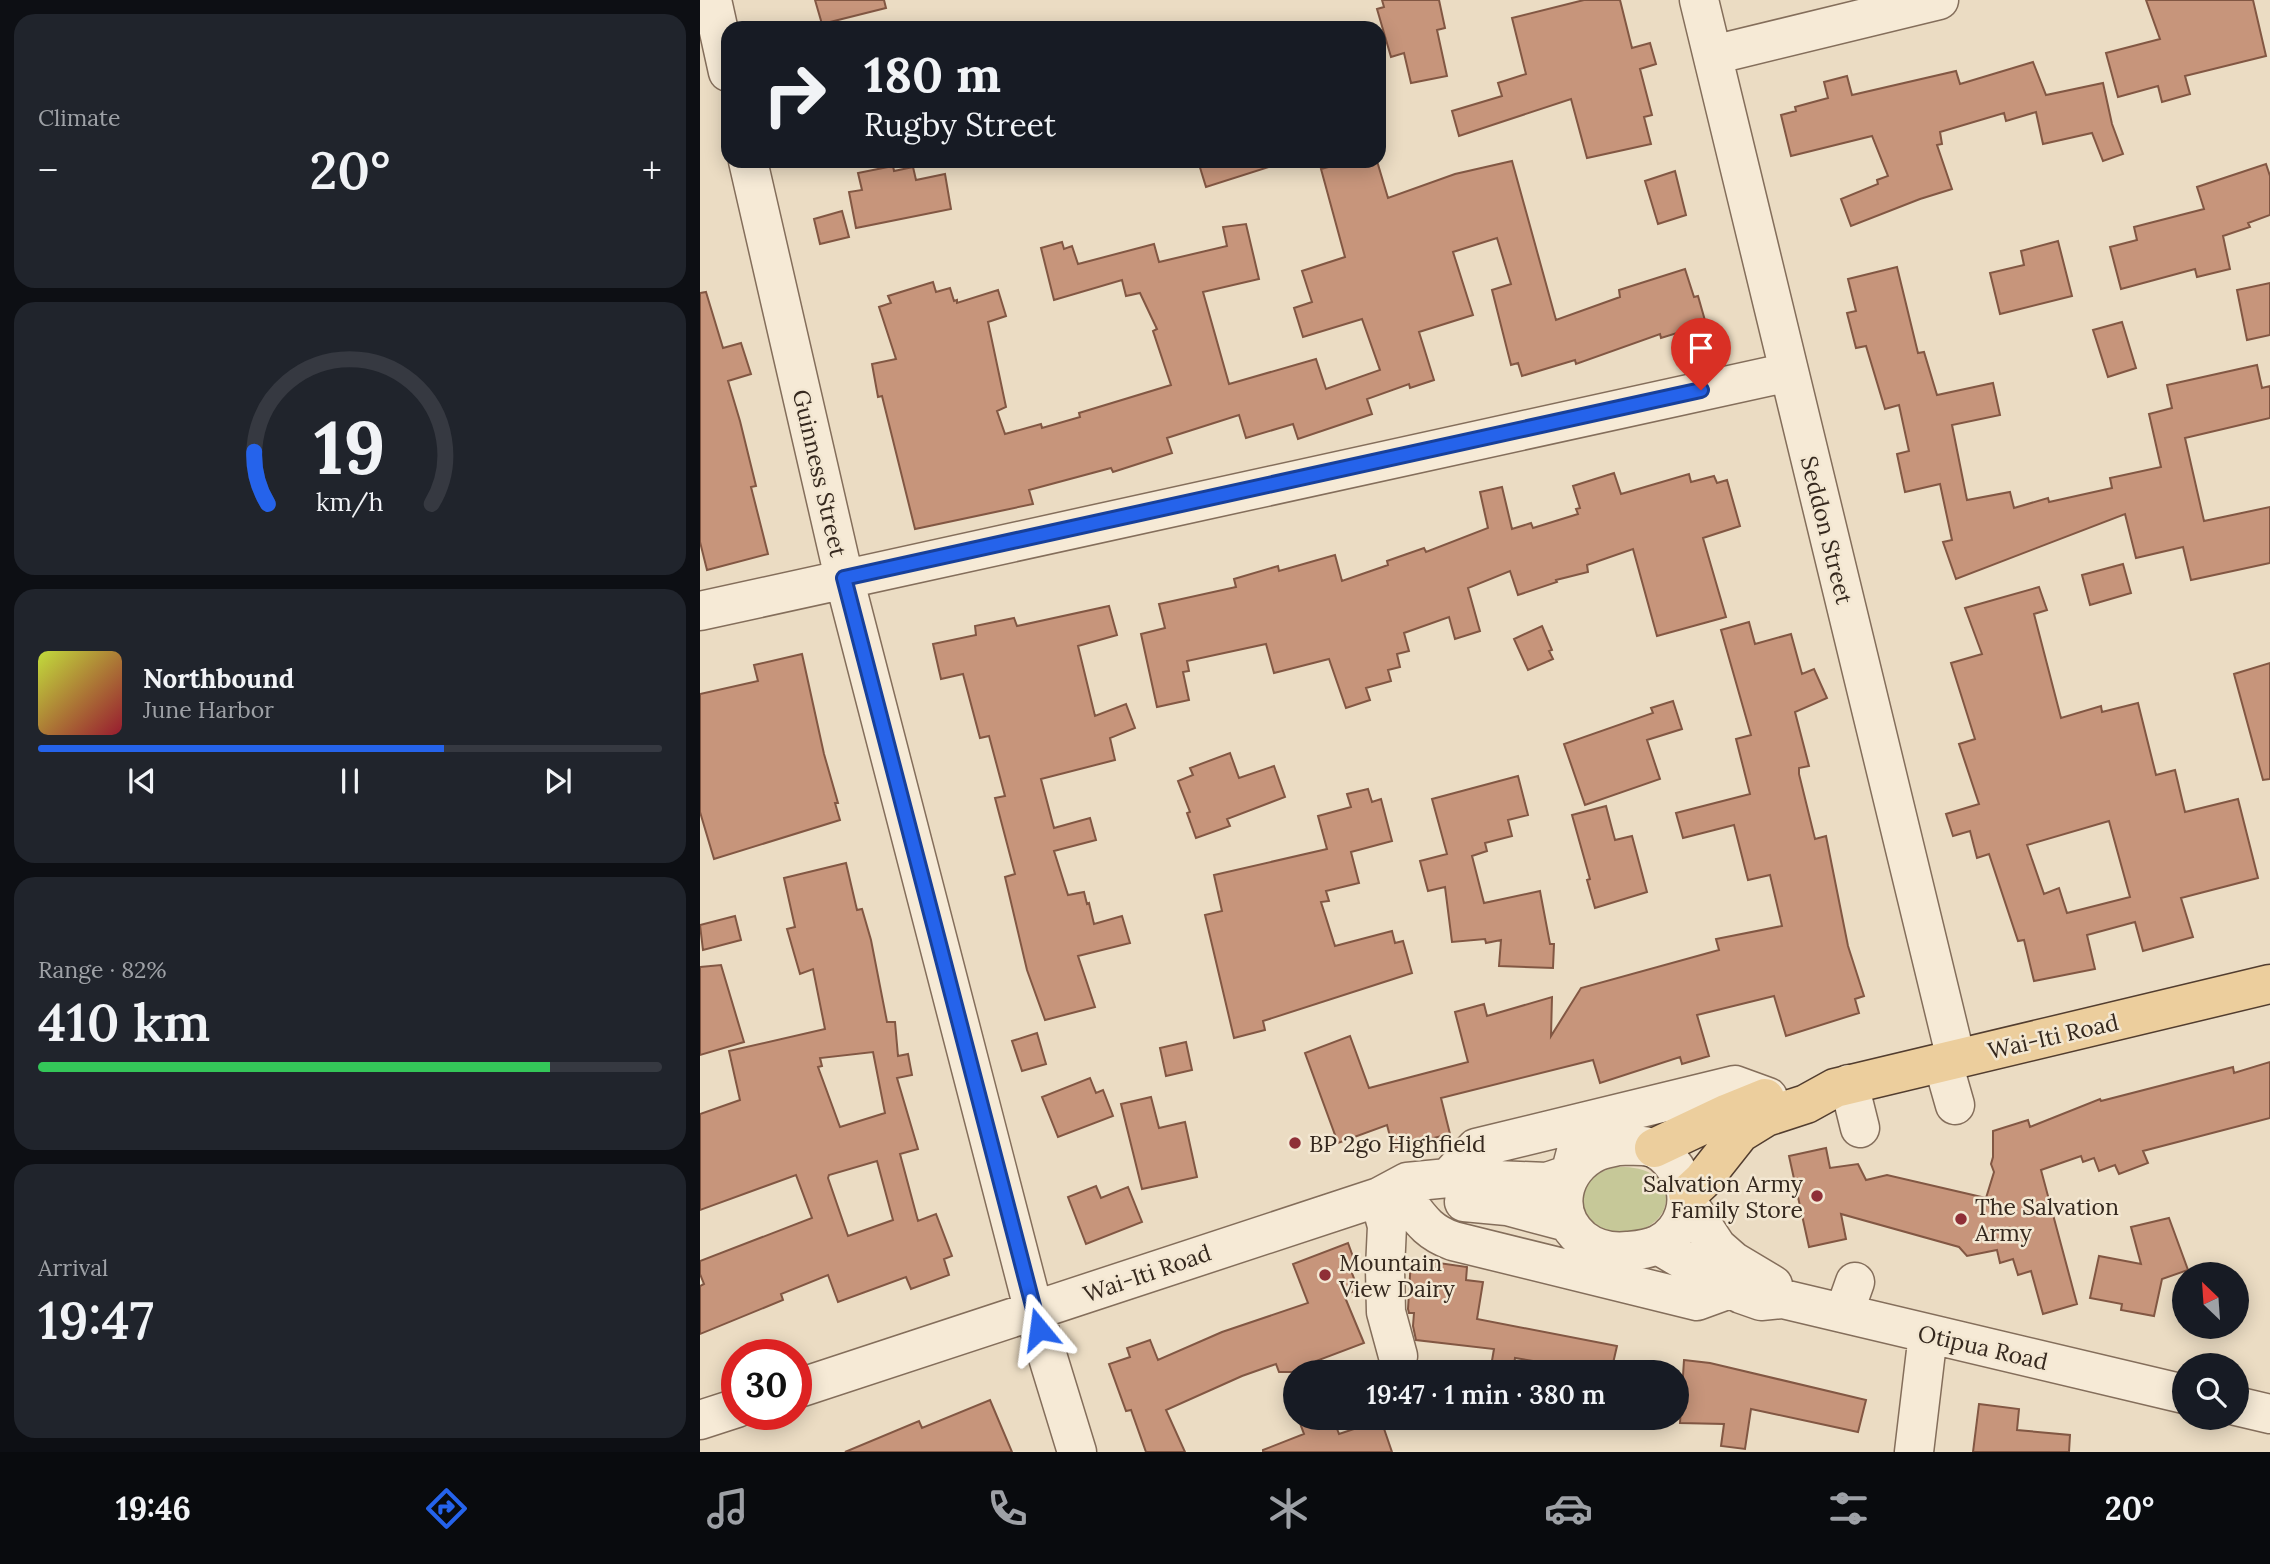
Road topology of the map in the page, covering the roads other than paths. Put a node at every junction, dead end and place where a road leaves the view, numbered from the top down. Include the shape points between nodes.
1 (712, 0) edge
2 (1699, 0) edge
3 (1939, 0) edge
4 (721, 40) edge
5 (1713, 55) junction
6 (750, 168) edge
7 (1789, 372) junction
8 (844, 578) junction
9 (700, 611) edge
10 (2270, 984) edge
11 (1950, 1061) junction
12 (1842, 1086) junction
13 (1768, 1097) junction
14 (1955, 1105) dead end
15 (1584, 1122) junction
16 (1860, 1128) dead end
17 (1654, 1149) junction
18 (1570, 1174) junction
19 (1448, 1178) junction
20 (1392, 1198) junction
21 (1688, 1199) junction
22 (1567, 1222) junction
23 (1658, 1245) junction
24 (1730, 1289) junction
25 (1783, 1298) junction
26 (1034, 1312) junction
27 (1928, 1334) junction
28 (1398, 1356) dead end
29 (812, 1384) edge
30 (2172, 1390) edge
31 (2249, 1409) edge
32 (721, 1413) edge
33 (2270, 1414) edge
34 (700, 1420) edge
35 (1077, 1452) edge
36 (1914, 1452) edge

1 - 4 street
2 - 5 street, Seddon Street
3 - 5 street
5 - 7 street, Seddon Street
6 - 8 street, Guinness Street
7 - 8 street
7 - 11 street, Seddon Street
8 - 9 street
8 - 26 street, Guinness Street
10 - 11 main road, Wai-Iti Road
11 - 12 main road, Wai-Iti Road
11 - 14 street, Seddon Street
12 - 13 main road, Wai-Iti Road via 1811,1084
12 - 16 street
12 - 21 main road, Wai-Iti Road via 1807,1104 1766,1116 1740,1133
13 - 15 street via 1735,1085
13 - 17 main road, Wai-Iti Road
15 - 18 street
15 - 19 street via 1476,1148
17 - 18 street via 1617,1146 1598,1151
17 - 21 street via 1674,1165
18 - 19 street, Wai-Iti Road via 1547,1182
18 - 22 street via 1562,1202
19 - 20 street, Wai-Iti Road via 1407,1182
20 - 22 street, Wai-Iti Road via 1507,1206
20 - 24 street via 1437,1236 1453,1241 1696,1301
20 - 26 street, Wai-Iti Road
20 - 28 street via 1387,1226 1386,1312
21 - 23 street via 1674,1233
21 - 25 street, Otipua Road via 1717,1247 1771,1283
22 - 23 street via 1582,1239 1615,1253
23 - 24 street, Otipua Road
24 - 25 street, Otipua Road via 1761,1301
25 - 27 street, Otipua Road via 1850,1298
26 - 29 street, Wai-Iti Road
26 - 35 street, Guinness Street
27 - 30 street, Otipua Road via 2002,1334
27 - 36 street
31 - 33 street
32 - 34 street

